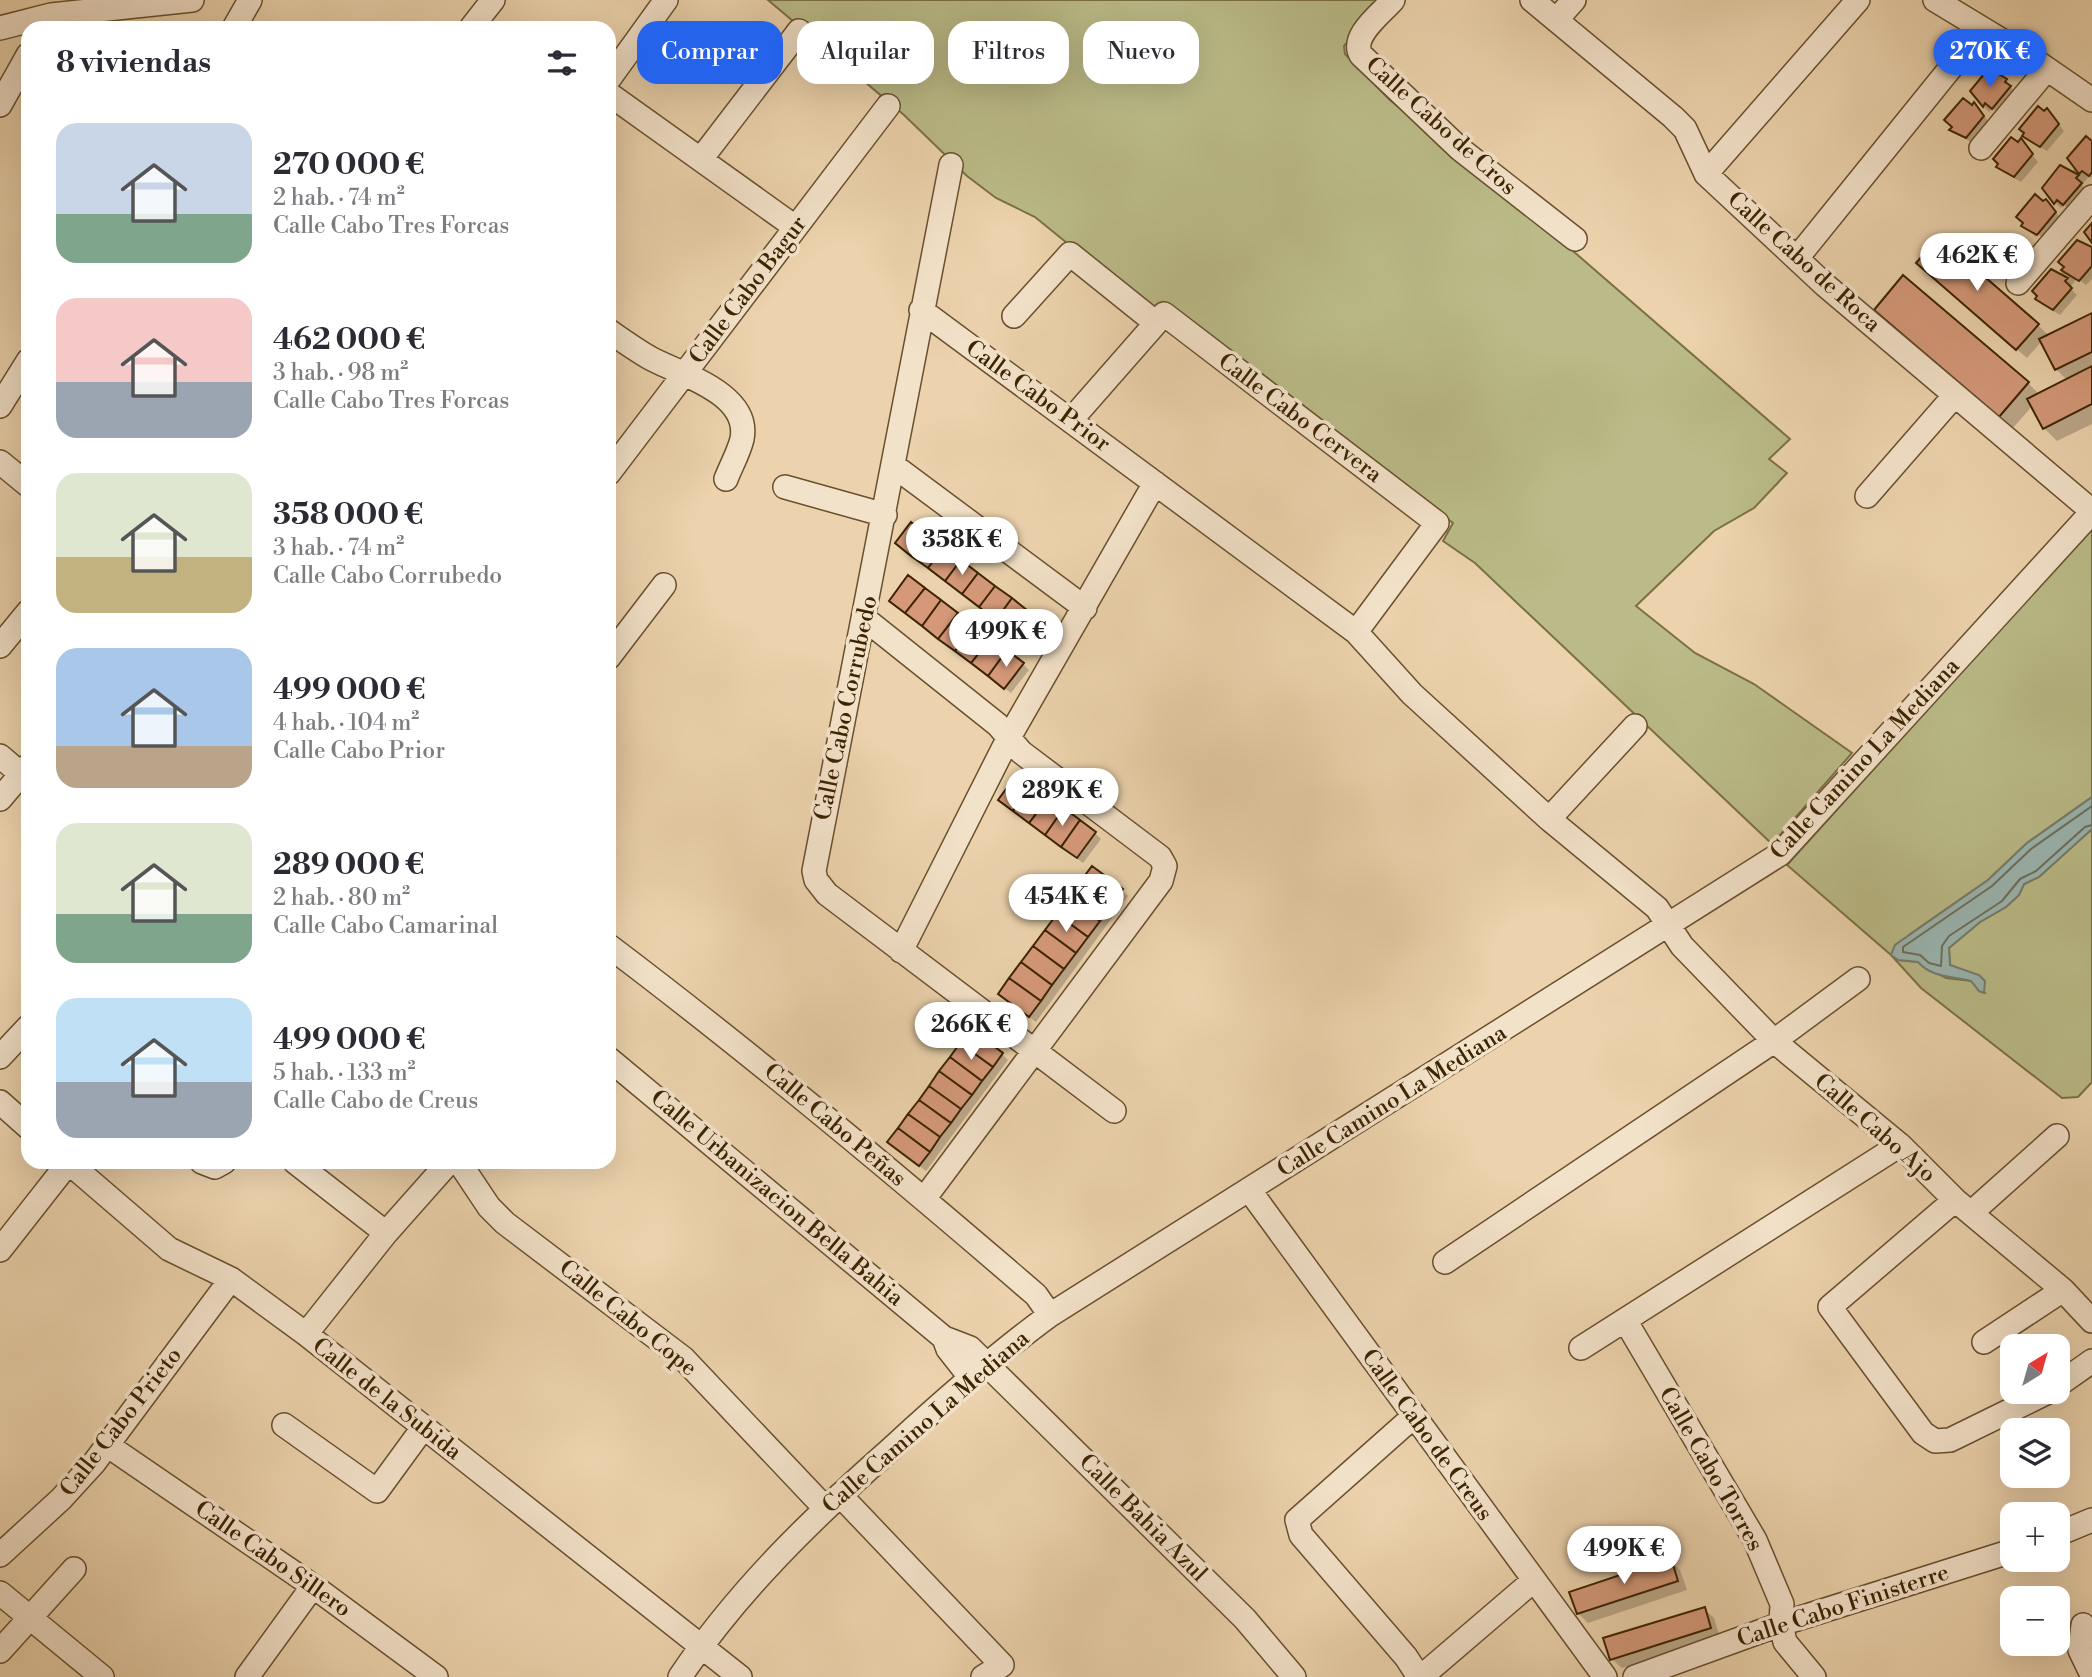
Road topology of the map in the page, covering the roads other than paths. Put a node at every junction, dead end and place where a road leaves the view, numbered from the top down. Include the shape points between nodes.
1 (192, 0) edge
2 (250, 0) edge
3 (493, 0) edge
4 (666, 0) edge
5 (1393, 0) edge
6 (1532, 0) edge
7 (1574, 0) edge
8 (1858, 0) edge
9 (1935, 0) edge
10 (51, 14) edge
11 (1556, 20) junction
12 (26, 21) edge
13 (238, 21) edge
14 (476, 21) edge
15 (21, 22) edge
16 (0, 28) edge
17 (1982, 29) junction
18 (797, 34) edge
19 (21, 68) edge
20 (2047, 68) junction
21 (616, 69) edge
22 (616, 99) edge
23 (2092, 100) edge
24 (0, 105) edge
25 (888, 106) dead end
26 (1981, 148) dead end
27 (701, 159) junction
28 (951, 165) dead end
29 (1706, 174) junction
30 (2092, 197) edge
31 (795, 227) junction
32 (1575, 239) dead end
33 (1797, 258) junction
34 (2018, 283) dead end
35 (921, 310) junction
36 (1014, 316) dead end
37 (1160, 319) junction
38 (616, 336) edge
39 (21, 372) edge
40 (685, 373) junction
41 (1955, 395) junction
42 (0, 406) edge
43 (1071, 420) junction
44 (0, 462) edge
45 (616, 464) edge
46 (894, 466) junction
47 (21, 479) edge
48 (726, 480) dead end
49 (1155, 483) junction
50 (785, 487) dead end
51 (1867, 496) dead end
52 (2092, 512) edge
53 (885, 515) junction
54 (664, 585) dead end
55 (1085, 608) junction
56 (865, 619) junction
57 (21, 620) edge
58 (1356, 632) junction
59 (0, 646) edge
60 (616, 648) edge
61 (1635, 726) dead end
62 (1008, 739) junction
63 (0, 756) edge
64 (21, 770) edge
65 (21, 778) edge
66 (0, 799) edge
67 (1549, 819) junction
68 (1669, 925) junction
69 (616, 951) edge
70 (901, 951) junction
71 (1858, 979) dead end
72 (21, 1034) edge
73 (1774, 1041) junction
74 (1033, 1051) junction
75 (0, 1057) edge
76 (616, 1065) edge
77 (0, 1102) edge
78 (1114, 1111) dead end
79 (21, 1120) edge
80 (2057, 1136) dead end
81 (1900, 1145) junction
82 (64, 1169) edge
83 (77, 1169) edge
84 (304, 1169) edge
85 (443, 1169) edge
86 (464, 1169) edge
87 (1250, 1191) junction
88 (925, 1199) junction
89 (1963, 1206) junction
90 (386, 1233) junction
91 (0, 1250) edge
92 (1445, 1262) dead end
93 (231, 1279) junction
94 (2063, 1290) junction
95 (1050, 1315) junction
96 (1625, 1320) junction
97 (2092, 1321) edge
98 (306, 1334) junction
99 (1984, 1342) dead end
100 (1581, 1348) dead end
101 (2092, 1361) edge
102 (978, 1370) junction
103 (2070, 1377) edge
104 (2023, 1404) edge
105 (1413, 1417) junction
106 (284, 1425) dead end
107 (423, 1428) junction
108 (107, 1445) junction
109 (833, 1501) junction
110 (2092, 1520) edge
111 (2070, 1529) edge
112 (0, 1555) edge
113 (2000, 1555) edge
114 (74, 1569) dead end
115 (1533, 1581) junction
116 (313, 1586) junction
117 (10, 1603) edge
118 (1781, 1624) junction
119 (2083, 1625) dead end
120 (0, 1627) edge
121 (702, 1644) junction
122 (0, 1651) edge
123 (2092, 1675) edge
124 (102, 1677) edge
125 (247, 1677) edge
126 (436, 1677) edge
127 (680, 1677) edge
128 (740, 1677) edge
129 (983, 1677) edge
130 (1294, 1677) edge
131 (1420, 1677) edge
132 (1605, 1677) edge
133 (1634, 1677) edge
134 (1814, 1677) edge

1 - 10 street
2 - 13 street
3 - 14 street
4 - 21 street
5 - 32 street, Calle Cabo de Cros via 1359,38 1361,55 1460,149
6 - 11 street, Calle Cabo de Roca
7 - 11 street
8 - 29 street
9 - 17 street
10 - 12 street
11 - 29 street, Calle Cabo de Roca via 1685,129
15 - 16 street
17 - 20 street
17 - 33 street
18 - 27 street
19 - 24 street
20 - 23 street
20 - 26 street
22 - 27 street
25 - 31 street, Calle Cabo Bagur
27 - 31 street
28 - 35 street, Calle Cabo Corrubedo
29 - 33 street, Calle Cabo de Roca
30 - 34 street
31 - 40 street, Calle Cabo Bagur
33 - 41 street, Calle Cabo de Roca
35 - 43 street, Calle Cabo Prior
35 - 46 street, Calle Cabo Corrubedo
36 - 37 street, Calle Cabo Cervera via 1070,254
37 - 43 street
37 - 58 street, Calle Cabo Cervera via 1437,523
38 - 40 street
39 - 42 street
40 - 45 street, Calle Cabo Bagur
40 - 48 street via 726,399 739,416 742,437
41 - 51 street
41 - 52 street, Calle Cabo de Roca
43 - 49 street, Calle Cabo Prior
44 - 47 street
46 - 53 street, Calle Cabo Corrubedo
46 - 55 street
49 - 55 street
49 - 58 street, Calle Cabo Prior
50 - 53 street
52 - 68 street, Calle Camino La Mediana via 1780,854
53 - 56 street, Calle Cabo Corrubedo
54 - 60 street
55 - 62 street
56 - 62 street via 998,725
56 - 70 street, Calle Cabo Corrubedo via 814,871 820,887
57 - 59 street
58 - 67 street, Calle Cabo Prior via 1412,694
61 - 67 street
62 - 70 street
62 - 74 street via 1160,857 1165,866 1161,881
63 - 64 street
65 - 66 street
67 - 68 street, Calle Cabo Prior via 1657,908
68 - 73 street, Calle Cabo Ajo via 1682,946
68 - 87 street, Calle Camino La Mediana
69 - 88 street, Calle Cabo Peñas
70 - 74 street, Calle Cabo Corrubedo
71 - 73 street
72 - 75 street
73 - 81 street, Calle Cabo Ajo
73 - 92 street
74 - 78 street, Calle Cabo Corrubedo
74 - 88 street
76 - 102 street, Calle Urbanizacion Bella Bahia via 944,1338 971,1348
77 - 79 street
80 - 89 street
81 - 89 street, Calle Cabo Ajo
81 - 96 street
82 - 91 street
83 - 93 street, Calle de la Subida via 169,1249
84 - 90 street
85 - 90 street
86 - 109 street, Calle Cabo Cope via 505,1223 682,1358
87 - 95 street, Calle Camino La Mediana
87 - 105 street, Calle Cabo de Creus
88 - 95 street, Calle Cabo Peñas via 1036,1295
89 - 94 street, Calle Cabo Ajo
89 - 104 street via 1830,1307 1923,1433 1935,1441 1950,1440
90 - 98 street
93 - 98 street, Calle de la Subida
93 - 108 street, Calle Cabo Prieto
94 - 97 street, Calle Cabo Ajo
94 - 99 street
95 - 102 street, Calle Camino La Mediana
96 - 100 street
96 - 118 street, Calle Cabo Torres via 1755,1540 1782,1604
98 - 107 street, Calle de la Subida
101 - 103 street
102 - 109 street, Calle Camino La Mediana
102 - 130 street, Calle Bahia Azul via 1245,1619
105 - 115 street, Calle Cabo de Creus
105 - 131 street via 1297,1520 1301,1535
106 - 107 street via 377,1491
107 - 121 street, Calle de la Subida
108 - 112 street, Calle Cabo Prieto via 61,1499
108 - 116 street, Calle Cabo Sillero
109 - 121 street, Calle Camino La Mediana
109 - 129 street, Calle Cabo Cope via 1002,1665
110 - 111 street
113 - 118 street, Calle Cabo Finisterre
114 - 117 street
115 - 131 street
115 - 132 street, Calle Cabo de Creus
116 - 125 street
116 - 126 street, Calle Cabo Sillero
117 - 120 street
117 - 122 street
117 - 124 street
118 - 133 street, Calle Cabo Finisterre
118 - 134 street, Calle Cabo Torres via 1785,1642
119 - 123 street via 2080,1650
121 - 127 street, Calle Camino La Mediana
121 - 128 street, Calle de la Subida

